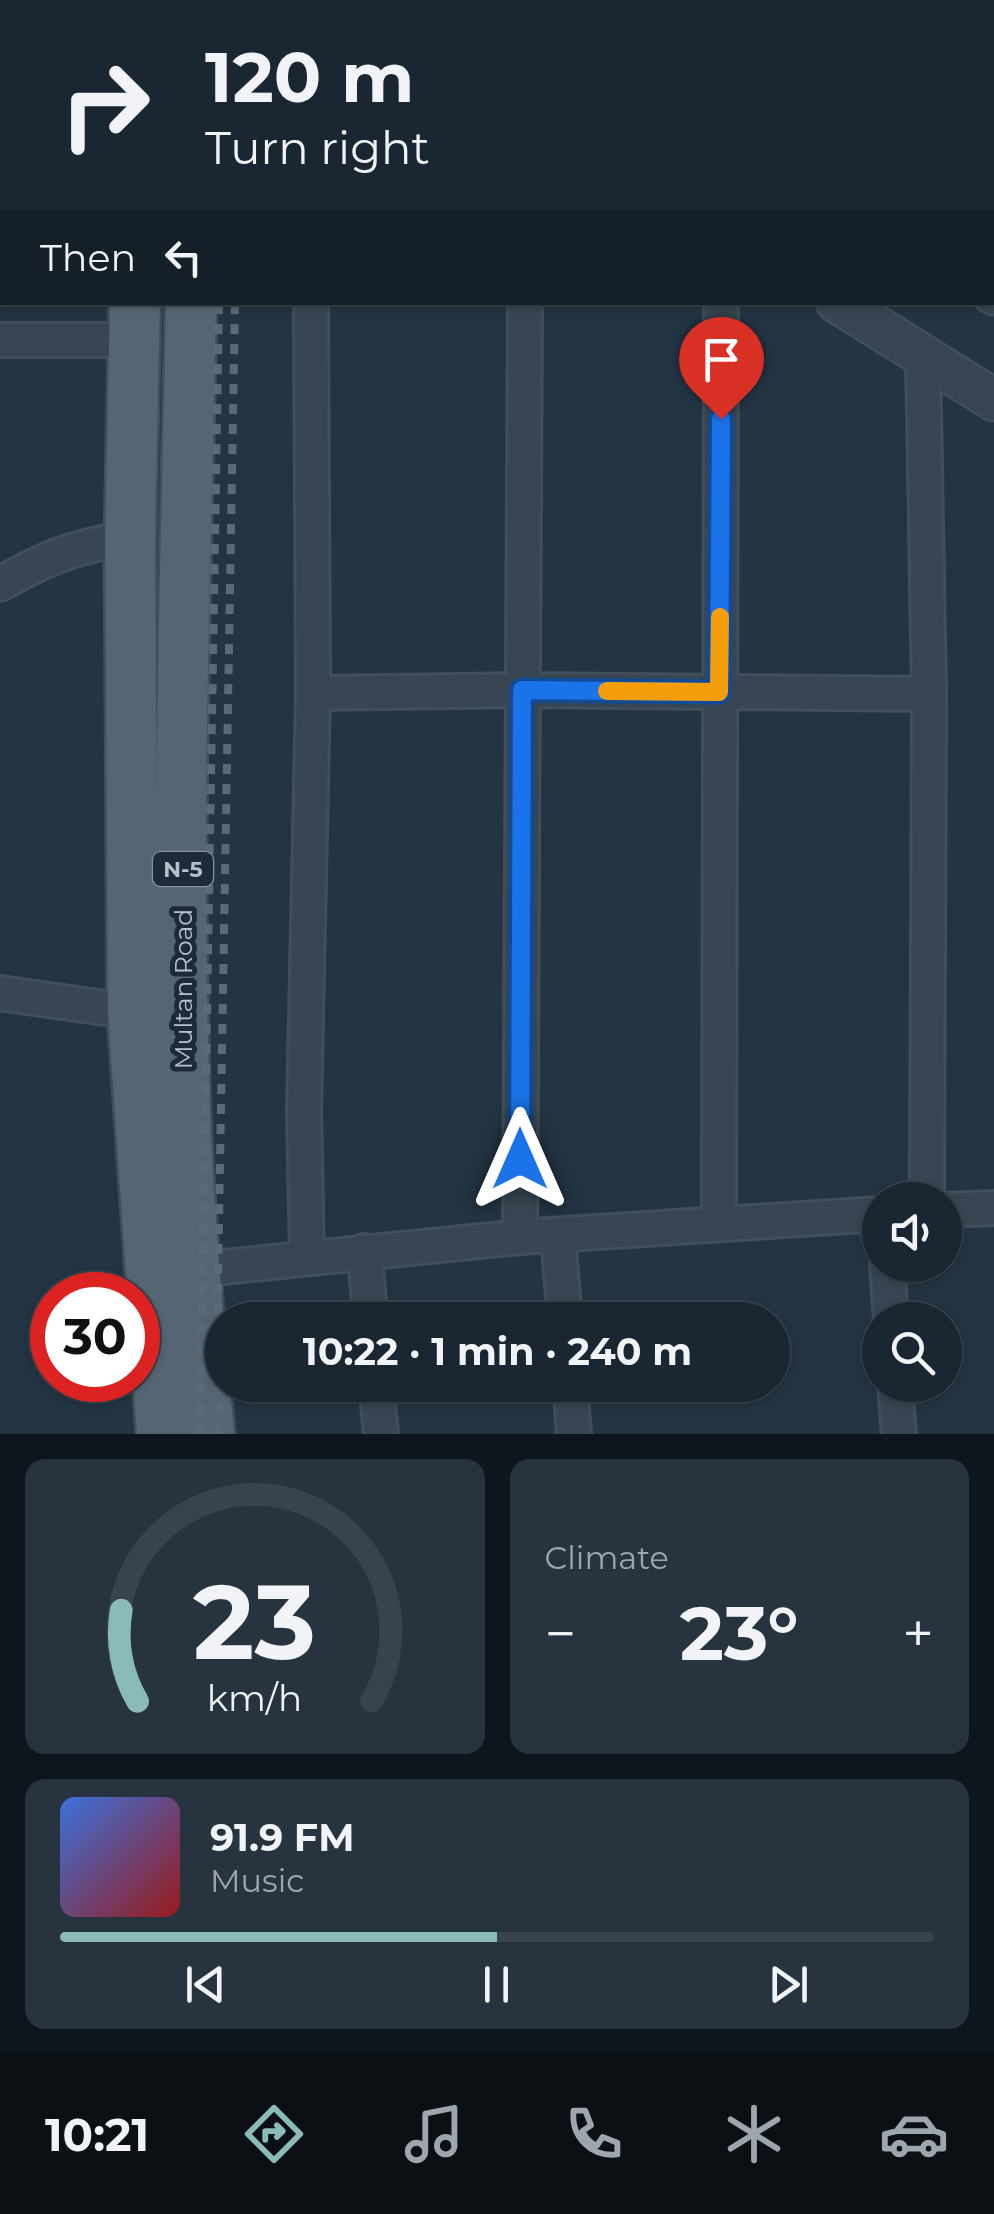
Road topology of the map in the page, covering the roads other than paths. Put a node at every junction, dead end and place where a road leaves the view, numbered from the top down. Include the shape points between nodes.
1 (191, 305) edge
2 (311, 305) edge
3 (525, 305) edge
4 (721, 305) edge
5 (842, 305) edge
6 (135, 321) edge
7 (0, 340) edge
8 (923, 356) junction
9 (994, 400) edge
10 (130, 538) junction
11 (0, 584) edge
12 (522, 690) junction
13 (719, 692) junction
14 (313, 693) junction
15 (929, 694) junction
16 (0, 993) edge
17 (133, 1012) junction
18 (926, 1182) edge
19 (994, 1208) edge
20 (962, 1209) edge
21 (862, 1215) edge
22 (719, 1224) junction
23 (520, 1237) junction
24 (558, 1237) junction
25 (364, 1252) junction
26 (307, 1257) junction
27 (194, 1270) junction
28 (368, 1302) edge
29 (563, 1302) edge
30 (378, 1402) edge
31 (571, 1402) edge
32 (896, 1402) edge
33 (162, 1434) edge
34 (209, 1434) edge
35 (381, 1434) edge
36 (574, 1434) edge
37 (899, 1434) edge

1 - 27 main road, Multan Road / N-5 via 182,804 184,1080
2 - 14 street
3 - 12 street
4 - 13 street
5 - 8 street
6 - 7 street
6 - 10 main road, Multan Road / N-5
8 - 9 street
8 - 15 street
10 - 11 street via 50,556
10 - 17 main road, Multan Road / N-5
12 - 13 street
12 - 14 street
12 - 23 street
13 - 15 street
13 - 22 street
14 - 26 street
15 - 18 street
16 - 17 street
17 - 33 main road, Multan Road / N-5
19 - 20 street
21 - 22 street
22 - 24 street
23 - 24 street
23 - 25 street
24 - 29 street
25 - 26 street
25 - 28 street
26 - 27 street
27 - 34 main road, Multan Road / N-5
30 - 35 street
31 - 36 street
32 - 37 street

